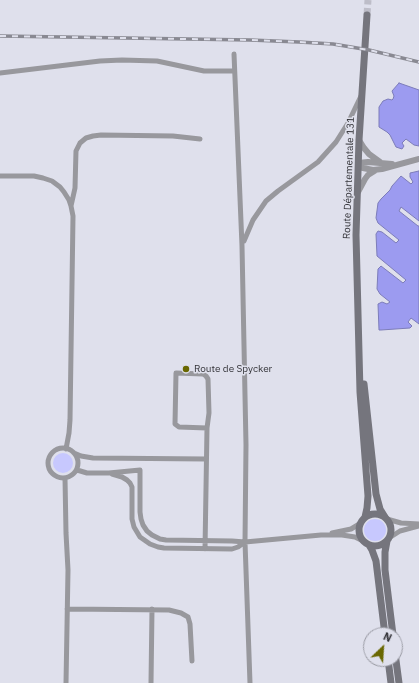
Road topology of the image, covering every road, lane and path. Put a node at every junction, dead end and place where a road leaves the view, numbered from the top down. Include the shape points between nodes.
1 (367, 15) tunnel mouth
2 (234, 54) dead end
3 (234, 71) junction
4 (0, 73) edge
5 (362, 94) junction
6 (200, 139) dead end
7 (359, 140) junction
8 (419, 159) edge
9 (401, 163) junction
10 (385, 164) junction
11 (358, 165) junction
12 (377, 170) junction
13 (0, 176) edge
14 (357, 193) junction
15 (71, 206) junction
16 (242, 246) junction
17 (359, 342) junction
18 (206, 428) junction
19 (66, 449) junction
20 (74, 453) junction
21 (93, 458) junction
22 (206, 459) junction
23 (77, 468) junction
24 (109, 473) junction
25 (65, 478) junction
26 (386, 518) junction
27 (363, 520) junction
28 (419, 525) edge
29 (321, 535) junction
30 (388, 540) junction
31 (205, 541) junction
32 (246, 542) junction
33 (366, 543) junction
34 (205, 549) junction
35 (67, 609) junction
36 (152, 609) junction
37 (384, 627) edge
38 (392, 627) edge
39 (192, 661) dead end
40 (389, 667) edge
41 (397, 667) edge
42 (66, 683) edge
43 (151, 683) edge
44 (250, 683) edge
45 (391, 683) edge
46 (399, 683) edge

1 - 5 main road, Route Départementale 131
2 - 3 street
3 - 4 street via 201,70 157,61 122,60
3 - 16 street
5 - 7 main road, Route Départementale 131
5 - 16 street via 336,142 314,165 266,201 251,224
6 - 15 street via 108,135 86,138 76,151 75,188
7 - 10 street via 377,161
7 - 11 main road, Route Départementale 131
8 - 9 street
9 - 10 street
9 - 12 street
10 - 11 street via 368,162
11 - 12 street
11 - 14 main road, Route Départementale 131
12 - 14 street via 368,175
13 - 15 street via 34,176 52,181 68,197
14 - 17 main road, Route Départementale 131
15 - 19 street via 73,219 70,420
16 - 32 street
17 - 26 main road, Route Départementale 131 via 376,494 380,509
17 - 27 main road, Route Départementale 131 via 360,398 368,496
18 - 18 street via 208,377 176,373 175,424
18 - 22 street
19 - 20 street
19 - 25 street via 54,452 49,463 54,475
20 - 21 street
20 - 23 street
21 - 22 street
21 - 23 street via 87,459
22 - 31 street
23 - 24 street via 87,473
23 - 25 street via 73,475
24 - 31 street via 140,470 140,516 145,528 152,535 163,540
24 - 34 street via 122,476 130,483 132,521 136,532 144,541 161,548
25 - 35 street
26 - 27 main road via 375,514
26 - 28 street
26 - 30 main road via 392,529
27 - 29 street via 351,529
27 - 33 main road via 359,532
28 - 30 street via 400,531
29 - 32 street
29 - 33 street via 354,537
30 - 33 main road via 378,546
30 - 38 main road via 385,570
31 - 32 street
31 - 34 street
32 - 34 street via 234,548
32 - 44 street
33 - 37 main road via 373,553 376,565
35 - 36 street
35 - 42 street
36 - 39 street via 175,610 188,617 191,627
36 - 43 street
40 - 45 main road
41 - 46 main road

